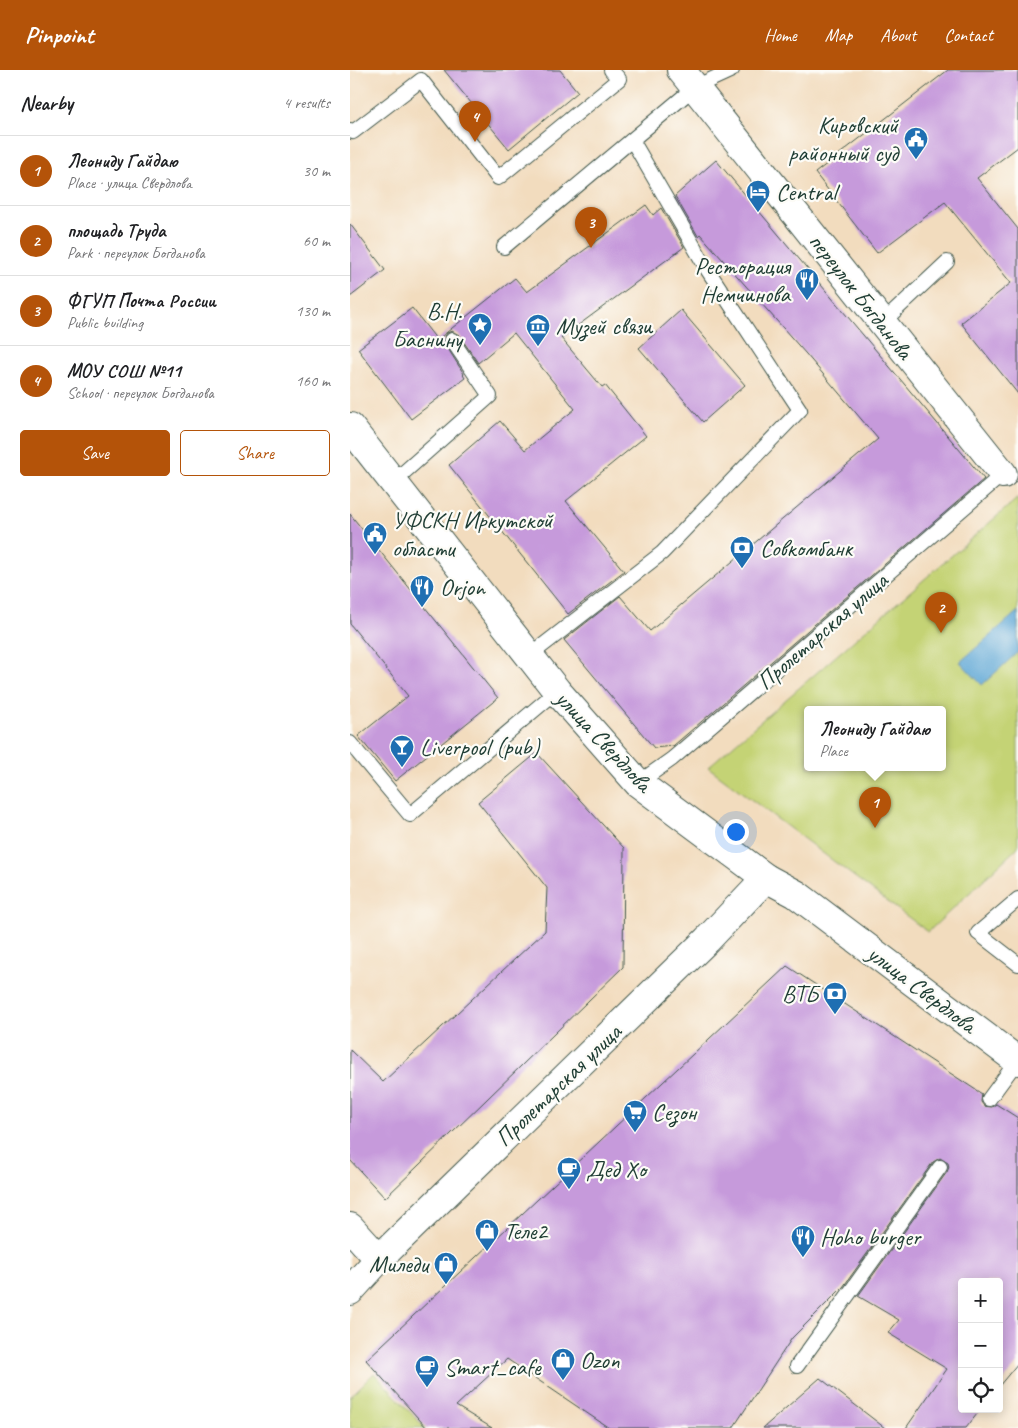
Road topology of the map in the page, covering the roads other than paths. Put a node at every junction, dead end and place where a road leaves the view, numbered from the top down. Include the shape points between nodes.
1 (611, 70) edge
2 (732, 70) edge
3 (688, 78) edge
4 (350, 130) edge
5 (632, 140) junction
6 (504, 248) dead end
7 (947, 262) dead end
8 (882, 322) junction
9 (452, 340) dead end
10 (350, 427) edge
11 (1003, 474) joint
12 (394, 482) junction
13 (529, 656) junction
14 (557, 691) junction
15 (350, 743) edge
16 (638, 783) junction
17 (766, 878) junction
18 (1018, 900) edge
19 (1018, 964) edge
20 (1018, 1061) edge
21 (989, 1099) dead end
22 (940, 1167) dead end
23 (350, 1227) edge
24 (379, 1259) junction
25 (350, 1291) edge
26 (797, 1366) dead end

1 - 4 lane via 618,79 498,178 421,80 353,132
2 - 3 lane
3 - 5 lane
3 - 8 street, переулок Богданова
5 - 6 lane
5 - 13 lane via 707,269 800,410 662,553
7 - 8 lane
8 - 11 street, переулок Богданова
9 - 12 lane via 490,396
10 - 12 street, улица Свердлова
11 - 16 lane, Пролетарская улица via 672,759
12 - 13 street, улица Свердлова
13 - 14 street, улица Свердлова
14 - 15 lane via 410,815
14 - 16 street, улица Свердлова
16 - 17 street, улица Свердлова
17 - 20 street, улица Свердлова via 796,894
17 - 24 street, Пролетарская улица via 707,940
18 - 19 lane via 978,933
20 - 21 lane
22 - 26 lane
23 - 24 street
24 - 25 street, Пролетарская улица

